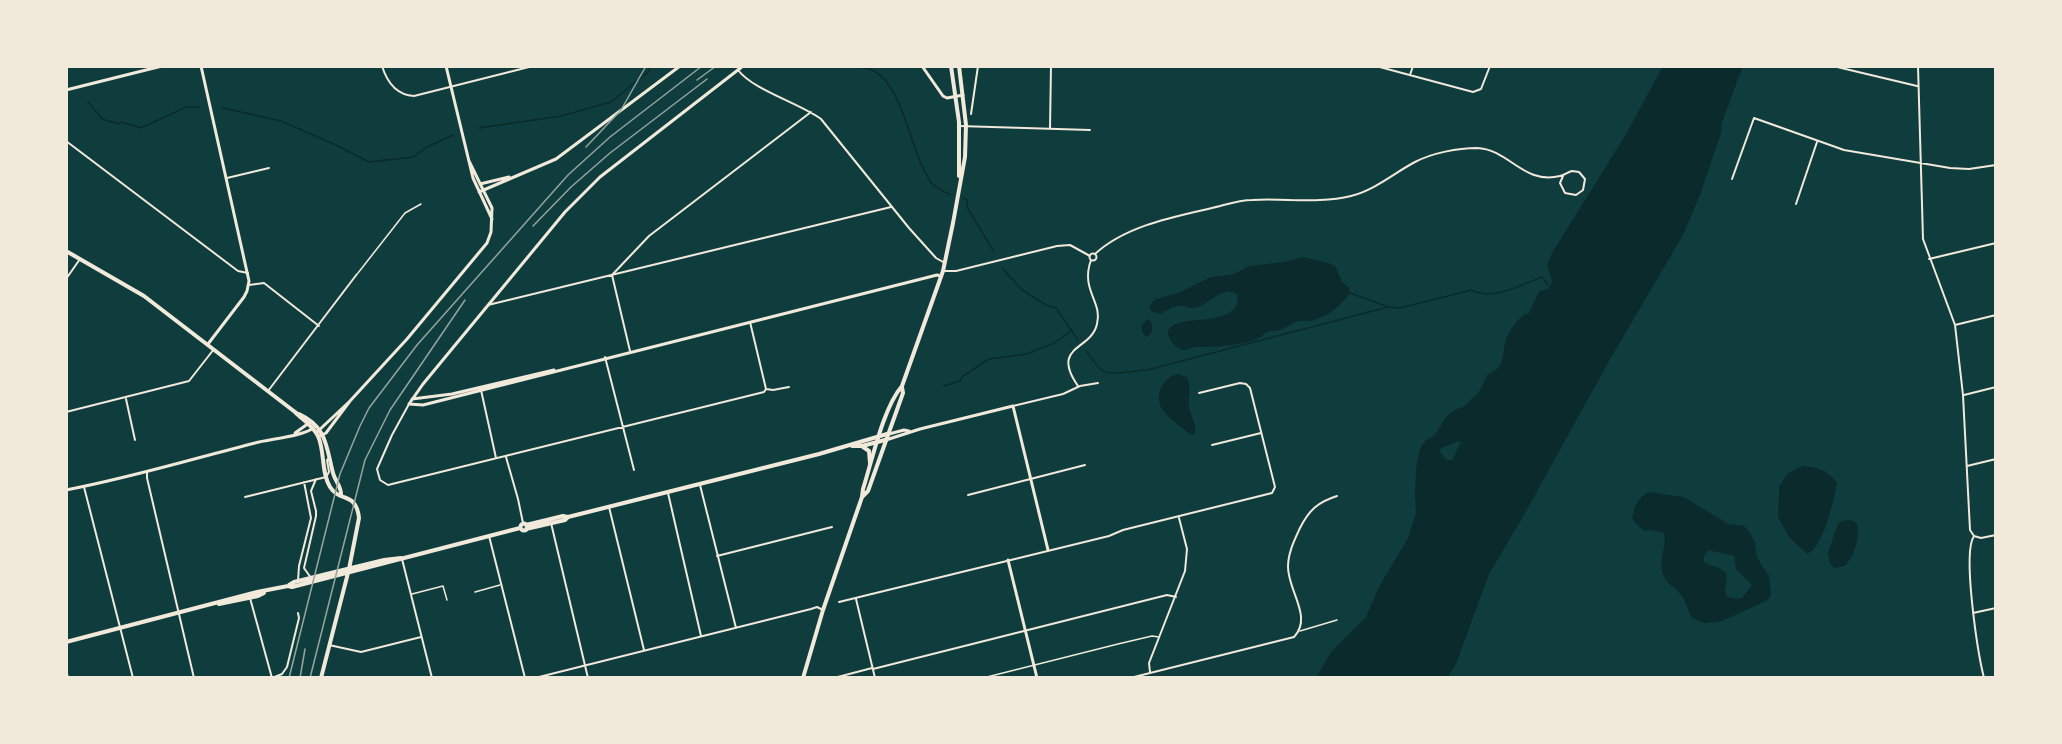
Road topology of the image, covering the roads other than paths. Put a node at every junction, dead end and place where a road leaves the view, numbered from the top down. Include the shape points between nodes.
1 (162, 66) edge
2 (201, 66) edge
3 (381, 66) edge
4 (446, 66) edge
5 (533, 66) edge
6 (680, 66) edge
7 (743, 66) edge
8 (922, 66) edge
9 (951, 66) edge
10 (959, 66) edge
11 (978, 66) edge
12 (1051, 66) edge
13 (1376, 66) edge
14 (1413, 66) edge
15 (1490, 66) edge
16 (1833, 66) edge
17 (1918, 66) edge
18 (738, 70) junction
19 (1410, 75) junction
20 (1917, 86) junction
21 (452, 87) junction
22 (66, 90) edge
23 (963, 95) junction
24 (955, 96) junction
25 (811, 112) junction
26 (971, 114) dead end
27 (966, 125) junction
28 (959, 126) junction
29 (1050, 129) junction
30 (1090, 130) dead end
31 (66, 141) edge
32 (1817, 142) junction
33 (1919, 163) junction
34 (1996, 165) edge
35 (268, 168) dead end
36 (1563, 176) junction
37 (510, 177) junction
38 (227, 178) junction
39 (1732, 179) dead end
40 (478, 185) junction
41 (958, 186) junction
42 (481, 190) junction
43 (421, 204) dead end
44 (1797, 204) dead end
45 (891, 207) junction
46 (1996, 243) edge
47 (66, 251) edge
48 (1095, 254) junction
49 (1090, 256) junction
50 (80, 259) junction
51 (1929, 259) junction
52 (1091, 260) junction
53 (945, 263) junction
54 (248, 273) junction
55 (942, 273) junction
56 (357, 274) joint
57 (612, 275) junction
58 (66, 279) edge
59 (249, 285) junction
60 (488, 305) junction
61 (1996, 315) edge
62 (750, 321) junction
63 (1955, 325) junction
64 (320, 326) junction
65 (208, 344) junction
66 (214, 349) junction
67 (630, 351) junction
68 (605, 357) junction
69 (1098, 383) dead end
70 (902, 386) junction
71 (1078, 386) junction
72 (789, 387) dead end
73 (1996, 387) edge
74 (481, 389) junction
75 (766, 389) junction
76 (268, 391) junction
77 (1199, 393) dead end
78 (1963, 395) junction
79 (126, 398) junction
80 (412, 399) junction
81 (409, 404) junction
82 (1013, 406) junction
83 (66, 412) edge
84 (309, 422) junction
85 (314, 427) junction
86 (624, 427) junction
87 (910, 432) junction
88 (1261, 433) junction
89 (294, 434) junction
90 (319, 434) junction
91 (887, 434) junction
92 (879, 436) junction
93 (135, 440) dead end
94 (885, 440) junction
95 (878, 442) junction
96 (1212, 445) dead end
97 (852, 446) junction
98 (862, 446) junction
99 (330, 456) junction
100 (506, 457) junction
101 (496, 459) junction
102 (1996, 459) edge
103 (870, 465) junction
104 (1084, 465) dead end
105 (1967, 466) junction
106 (634, 470) dead end
107 (147, 471) junction
108 (326, 477) junction
109 (1031, 478) junction
110 (316, 479) junction
111 (304, 482) junction
112 (699, 484) junction
113 (84, 487) junction
114 (66, 490) edge
115 (668, 492) junction
116 (341, 494) junction
117 (968, 495) dead end
118 (1337, 496) dead end
119 (245, 497) dead end
120 (862, 497) junction
121 (609, 507) junction
122 (1179, 518) junction
123 (550, 521) junction
124 (524, 526) junction
125 (832, 527) dead end
126 (1996, 535) edge
127 (489, 536) junction
128 (1974, 536) junction
129 (1048, 550) junction
130 (717, 556) junction
131 (402, 558) junction
132 (1008, 560) junction
133 (348, 571) junction
134 (312, 578) junction
135 (298, 581) junction
136 (501, 585) junction
137 (288, 586) junction
138 (266, 592) junction
139 (475, 592) dead end
140 (411, 594) junction
141 (1176, 597) junction
142 (250, 598) junction
143 (855, 598) junction
144 (447, 600) dead end
145 (838, 602) dead end
146 (215, 604) junction
147 (1996, 608) edge
148 (823, 610) junction
149 (180, 613) junction
150 (298, 613) dead end
151 (1973, 613) junction
152 (1337, 620) dead end
153 (121, 628) junction
154 (736, 628) junction
155 (1026, 630) junction
156 (1299, 630) junction
157 (701, 636) junction
158 (422, 637) junction
159 (1160, 637) junction
160 (66, 642) edge
161 (329, 645) junction
162 (644, 650) junction
163 (1034, 665) junction
164 (585, 666) junction
165 (873, 668) junction
166 (66, 670) edge
167 (1150, 673) junction
168 (1142, 676) edge
169 (68, 678) edge
170 (133, 678) edge
171 (194, 678) edge
172 (272, 678) edge
173 (321, 678) edge
174 (432, 678) edge
175 (525, 678) edge
176 (535, 678) edge
177 (588, 678) edge
178 (802, 678) edge
179 (834, 678) edge
180 (875, 678) edge
181 (983, 678) edge
182 (1037, 678) edge
183 (1130, 678) edge
184 (1984, 678) edge

1 - 22 street
2 - 38 street
3 - 21 street via 395,89 405,95
4 - 21 street
5 - 21 street
6 - 37 street via 556,159
7 - 18 street
8 - 24 street via 943,96
9 - 24 main road
10 - 23 main road
11 - 26 street
12 - 29 street
13 - 19 street
14 - 19 street
15 - 19 street via 1484,84 1473,92
16 - 20 street
17 - 20 street
18 - 25 street via 749,81
18 - 60 street via 600,177 565,212
20 - 33 street
21 - 40 street
23 - 24 street
23 - 27 main road
24 - 28 main road
25 - 45 street via 821,119
25 - 57 street via 649,236
27 - 28 street
27 - 29 street
27 - 41 main road via 965,157
28 - 41 main road
29 - 30 street
31 - 54 street via 241,273
32 - 33 street
32 - 39 street via 1754,118
32 - 44 street
33 - 34 street via 1969,169
33 - 51 street via 1923,239
35 - 38 street
36 - 36 street via 1579,172 1585,178 1583,190 1576,195 1565,193 1560,183
36 - 48 street via 1533,175 1496,152 1477,148 1436,154 1353,196 1325,201 1250,200 1222,206 1152,224
37 - 40 street
37 - 42 street
38 - 54 street
40 - 42 street
41 - 53 main road
42 - 90 street via 492,219 490,237 349,406
43 - 56 lane via 405,213
45 - 53 street via 936,258
45 - 57 street
46 - 51 street
47 - 50 main road
48 - 49 street
48 - 52 street via 1095,260
49 - 52 street
49 - 55 street via 1070,245 1057,246
50 - 58 street
50 - 65 main road via 144,296
51 - 63 street
52 - 71 street via 1087,280 1098,318 1092,334 1069,358 1069,368
53 - 55 main road
54 - 59 street
55 - 62 street
55 - 70 main road
56 - 64 street
57 - 60 street
57 - 67 street
59 - 64 street via 264,283
59 - 65 street
60 - 80 street
61 - 63 street
62 - 67 street
62 - 75 street
63 - 78 street
64 - 76 street
65 - 66 main road
66 - 76 main road
66 - 79 street via 189,381
67 - 68 street
68 - 74 street
68 - 86 street
69 - 71 street
70 - 91 main road via 903,393
70 - 92 main road
71 - 82 street via 1063,394
72 - 75 street
73 - 78 street
74 - 80 street
74 - 81 street via 423,405
74 - 101 street
75 - 86 street
76 - 84 main road
77 - 88 street via 1246,384
78 - 105 street
79 - 83 street
79 - 93 street
80 - 81 street
81 - 101 street via 378,465 384,483 392,485
82 - 87 street
82 - 109 street
84 - 85 main road
84 - 89 street
85 - 89 street
85 - 90 main road
86 - 100 street
86 - 106 street
87 - 91 street
87 - 94 street
88 - 96 street
88 - 122 street via 1274,492
89 - 107 street
90 - 99 main road
90 - 108 main road
91 - 92 main road
91 - 94 main road
92 - 95 main road
92 - 97 main road
94 - 95 main road
94 - 120 main road
95 - 98 main road
95 - 103 main road
97 - 98 main road
97 - 112 main road
98 - 103 main road via 869,451
99 - 108 street
99 - 116 main road
100 - 101 street
100 - 124 street
102 - 105 street
103 - 120 main road
104 - 109 street
105 - 128 street via 1970,530
107 - 113 street
107 - 149 street
108 - 110 street
108 - 116 main road via 332,489
109 - 117 street
109 - 129 street
110 - 111 street
110 - 134 street via 311,490 316,516 304,568
111 - 119 street
111 - 135 street via 311,518
112 - 115 main road
112 - 130 street
113 - 114 street
113 - 153 street
115 - 121 main road
115 - 157 street
116 - 133 main road via 353,500 359,518
118 - 156 street via 1313,508 1291,550 1289,578 1302,614
120 - 148 main road
121 - 123 main road
121 - 162 street
122 - 129 street
122 - 141 street via 1188,556
123 - 124 main road
123 - 164 street
124 - 127 main road
125 - 130 street
126 - 128 street
127 - 131 main road
127 - 136 street
128 - 151 street via 1969,547
129 - 132 street
130 - 154 street
131 - 133 main road
131 - 133 main road
131 - 140 street
132 - 143 street
132 - 155 street
133 - 134 main road
133 - 137 main road
133 - 161 main road
134 - 135 main road
135 - 137 main road
136 - 139 lane
136 - 175 street
137 - 138 main road
138 - 142 main road
138 - 146 main road
140 - 144 lane via 443,586
140 - 158 street
141 - 155 street via 1167,595
141 - 159 street
142 - 146 main road
142 - 172 street
143 - 145 street
143 - 165 street
146 - 149 main road
147 - 151 street
148 - 154 street via 815,608
148 - 178 main road
149 - 153 main road
149 - 171 street
150 - 172 street via 287,667
151 - 184 street
152 - 156 lane
153 - 160 main road
153 - 170 street
154 - 157 street
155 - 163 street
155 - 165 street
156 - 167 street via 1291,638
157 - 162 street
158 - 161 street via 362,652
158 - 174 street
159 - 163 lane
159 - 167 street via 1149,663
161 - 173 main road
162 - 164 street
163 - 181 lane
163 - 182 street
164 - 176 street
164 - 177 street
165 - 179 street
165 - 180 street
166 - 169 street
167 - 168 street
168 - 183 street

